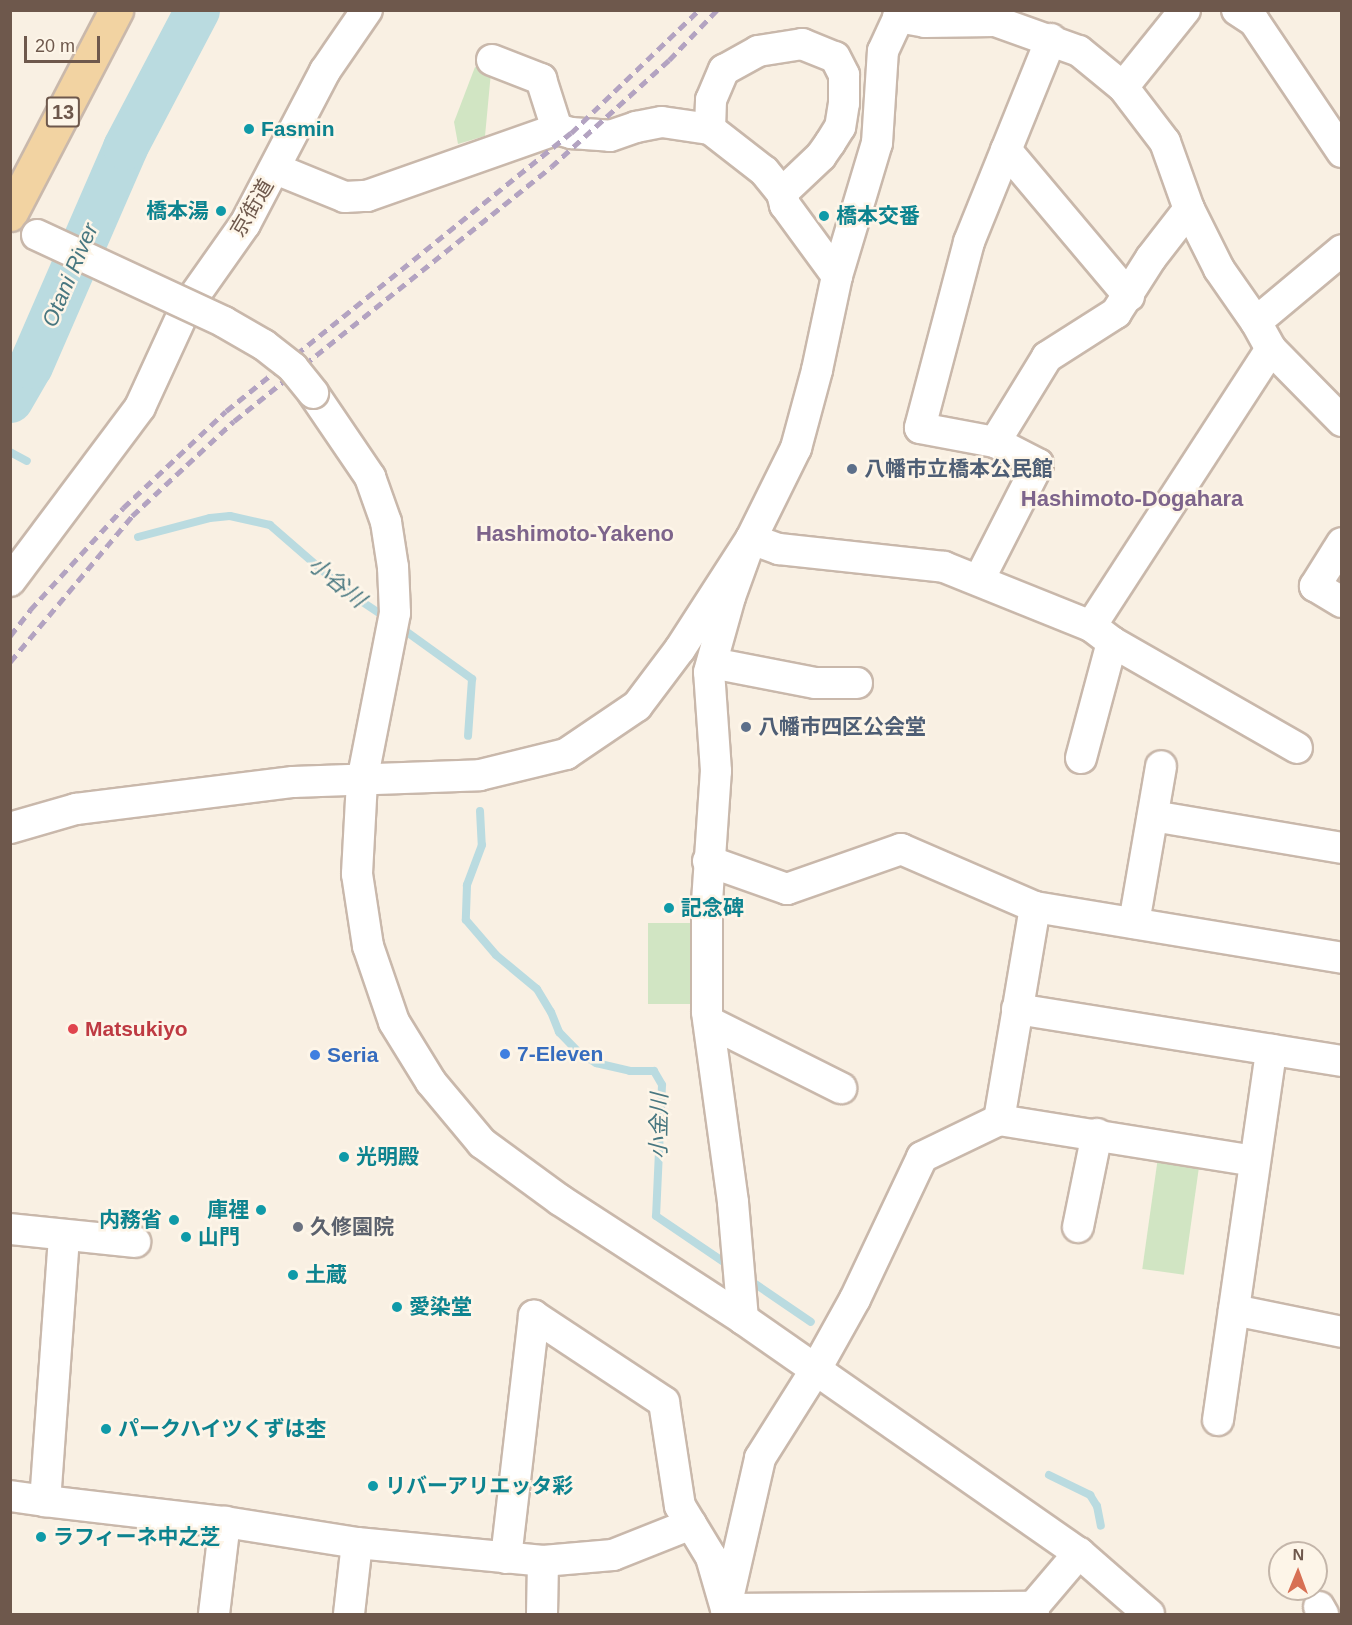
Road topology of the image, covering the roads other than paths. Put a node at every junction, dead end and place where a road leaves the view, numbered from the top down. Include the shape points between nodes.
1 (116, 10) edge
2 (367, 10) edge
3 (1185, 10) edge
4 (1237, 10) edge
5 (900, 14) edge
6 (1051, 39) junction
7 (492, 60) dead end
8 (1123, 87) junction
9 (557, 129) junction
10 (710, 129) junction
11 (1006, 150) junction
12 (1341, 152) edge
13 (276, 169) junction
14 (782, 194) junction
15 (1189, 209) junction
16 (10, 214) edge
17 (23, 229) edge
18 (1341, 250) edge
19 (837, 276) junction
20 (1129, 296) junction
21 (1256, 322) junction
22 (1271, 349) junction
23 (1341, 421) edge
24 (995, 442) junction
25 (751, 539) junction
26 (1341, 543) edge
27 (978, 580) junction
28 (10, 581) edge
29 (1341, 602) edge
30 (1101, 634) junction
31 (712, 663) junction
32 (857, 683) dead end
33 (1297, 748) dead end
34 (1081, 758) dead end
35 (1161, 766) dead end
36 (362, 781) junction
37 (1153, 816) junction
38 (10, 828) edge
39 (1341, 848) edge
40 (708, 861) junction
41 (1035, 907) junction
42 (1134, 923) junction
43 (1341, 958) edge
44 (1017, 1009) junction
45 (709, 1022) junction
46 (1271, 1050) junction
47 (1341, 1060) edge
48 (841, 1088) dead end
49 (999, 1120) junction
50 (1097, 1134) junction
51 (1255, 1161) junction
52 (1078, 1227) dead end
53 (10, 1229) edge
54 (64, 1237) junction
55 (135, 1242) dead end
56 (1234, 1311) junction
57 (743, 1319) junction
58 (1341, 1331) edge
59 (816, 1369) junction
60 (1218, 1420) dead end
61 (10, 1496) edge
62 (45, 1501) junction
63 (225, 1522) junction
64 (691, 1524) junction
65 (357, 1543) junction
66 (1079, 1553) junction
67 (506, 1558) junction
68 (543, 1561) junction
69 (1034, 1611) edge
70 (725, 1612) edge
71 (821, 1612) edge
72 (940, 1612) edge
73 (214, 1614) edge
74 (349, 1614) edge
75 (542, 1614) edge
76 (1149, 1614) edge

1 - 16 main road, 13
2 - 13 street, 京街道 via 325,71
3 - 8 street
4 - 12 street via 1254,21
5 - 6 street via 925,22 995,21
5 - 19 street via 883,51 877,143
6 - 8 street via 1079,51
6 - 11 street
7 - 9 street via 541,79
8 - 15 street via 1165,142
9 - 10 street via 610,136 662,122
9 - 13 street via 367,196 345,197
10 - 14 street via 764,171
10 - 14 street via 711,100 724,70 758,51 783,46 802,44 835,57 844,75 840,127 821,156
11 - 20 street
11 - 24 street via 969,242 921,428
13 - 28 street, 京街道 via 245,224 185,309 140,407
14 - 19 street via 785,205
15 - 20 street via 1150,258
15 - 21 street via 1219,269
17 - 36 street, bridge via 224,322 264,345 293,368 370,477 386,522 395,612
18 - 21 street
19 - 25 street via 796,448
20 - 24 street via 1116,313 1047,357
21 - 22 street
22 - 23 street
22 - 30 street
24 - 27 street via 1038,464
25 - 27 street via 779,549 944,567
25 - 31 street
25 - 36 street via 680,649 637,706 566,754 480,775
26 - 29 street via 1315,586
27 - 30 street
30 - 33 street
30 - 34 street
31 - 32 street via 815,682
31 - 40 street via 708,672 716,771
35 - 37 street
36 - 38 street via 292,782 76,809
36 - 57 street via 357,874 368,946 394,1022 431,1082 482,1143 560,1200
37 - 39 street
37 - 42 street
40 - 41 street via 787,889 901,849
40 - 45 street
41 - 42 street
41 - 44 street
42 - 43 street
44 - 46 street
44 - 49 street
45 - 48 street
45 - 57 street via 733,1202
46 - 47 street
46 - 51 street
49 - 50 street
49 - 59 street via 922,1156 855,1299
50 - 51 street
50 - 52 street
51 - 56 street
53 - 54 street
54 - 55 street
54 - 62 street
56 - 58 street
56 - 60 street
57 - 59 street
59 - 66 street
59 - 70 street via 760,1458
61 - 62 street
62 - 63 street
63 - 65 street
63 - 73 street
64 - 67 street via 680,1506 664,1402 534,1316
64 - 68 street via 613,1555
64 - 70 street via 711,1557
65 - 67 street
65 - 74 street
66 - 69 street
66 - 76 street
67 - 68 street
68 - 75 street
69 - 72 street
70 - 71 street
71 - 72 street

